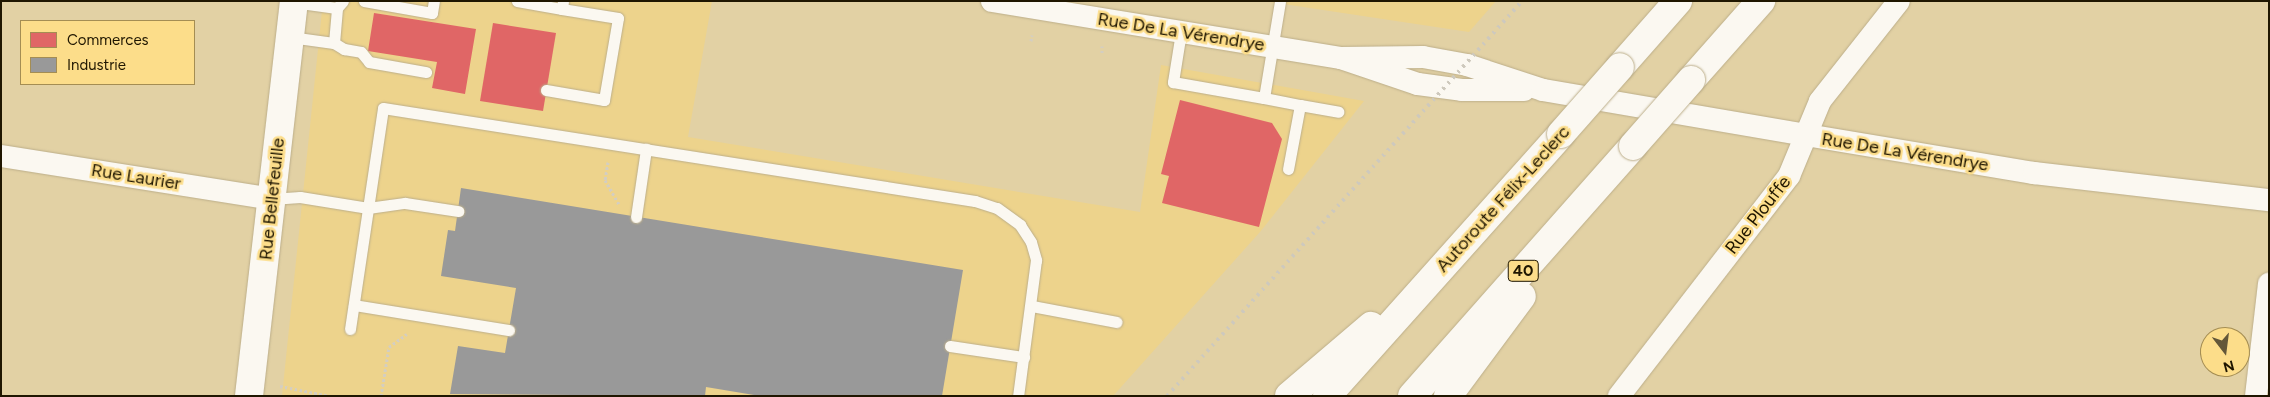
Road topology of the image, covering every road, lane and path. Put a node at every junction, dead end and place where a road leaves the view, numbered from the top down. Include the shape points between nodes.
1 (364, 1) edge
2 (517, 1) edge
3 (992, 1) edge
4 (1280, 1) edge
5 (1678, 1) edge
6 (1761, 1) edge
7 (1899, 1) edge
8 (293, 2) edge
9 (340, 5) edge
10 (563, 5) edge
11 (1064, 7) edge
12 (433, 12) edge
13 (1181, 32) junction
14 (1032, 35) dead end
15 (290, 37) junction
16 (1031, 41) dead end
17 (334, 43) junction
18 (1102, 46) dead end
19 (1271, 46) junction
20 (1102, 52) dead end
21 (426, 72) dead end
22 (546, 90) dead end
23 (1264, 98) junction
24 (1300, 105) junction
25 (1338, 112) dead end
26 (1806, 135) junction
27 (1633, 146) junction
28 (646, 149) junction
29 (1, 156) edge
30 (608, 159) dead end
31 (1288, 169) dead end
32 (271, 199) junction
33 (2269, 200) edge
34 (368, 208) junction
35 (621, 208) dead end
36 (458, 211) dead end
37 (636, 217) dead end
38 (1452, 256) junction
39 (2269, 284) edge
40 (354, 305) junction
41 (1032, 306) junction
42 (1117, 322) dead end
43 (350, 329) dead end
44 (509, 330) dead end
45 (416, 336) dead end
46 (950, 346) dead end
47 (1024, 357) junction
48 (280, 386) dead end
49 (250, 396) edge
50 (330, 396) edge
51 (381, 396) edge
52 (1018, 396) edge
53 (1289, 396) edge
54 (1327, 396) edge
55 (1412, 396) edge
56 (1448, 396) edge
57 (1619, 396) edge
58 (2256, 396) edge

1 - 12 lane
2 - 10 lane
3 - 11 street, Rue De La Vérendrye
4 - 19 lane
5 - 38 main road, Autoroute Félix-Leclerc, bridge
6 - 27 main road, 40, bridge
7 - 26 street, Rue Plouffe via 1820,101
8 - 9 lane
8 - 15 main road, Rue Bellefeuille
9 - 17 lane
10 - 22 lane via 618,18 604,100
11 - 13 street, Rue De La Vérendrye
13 - 19 street, Rue De La Vérendrye
13 - 23 lane via 1173,82
14 - 16 path
15 - 17 lane
15 - 32 main road, Rue Bellefeuille
17 - 21 lane via 344,49 361,52 369,62
18 - 20 path
19 - 23 lane
19 - 26 street, Rue De La Vérendrye via 1341,58 1418,84 1462,90 1543,90
23 - 24 lane
24 - 25 lane
24 - 31 lane
26 - 33 street, Rue De La Vérendrye via 2034,173
26 - 57 street, Rue Plouffe via 1789,176
27 - 55 main road, 40
27 - 56 main road
28 - 34 lane via 383,108
28 - 37 lane
28 - 41 lane via 975,201 997,208 1020,225 1034,251 1036,270
29 - 32 street, Rue Laurier
30 - 35 path via 605,180
32 - 34 lane via 300,198
32 - 49 main road, Rue Bellefeuille
34 - 36 lane via 405,203
34 - 40 lane
38 - 53 main road
38 - 54 main road, Autoroute Félix-Leclerc
39 - 58 street
40 - 43 lane
40 - 44 lane
41 - 42 lane
41 - 47 lane
45 - 51 path via 406,334 389,347
46 - 47 lane
47 - 52 lane
48 - 50 path

